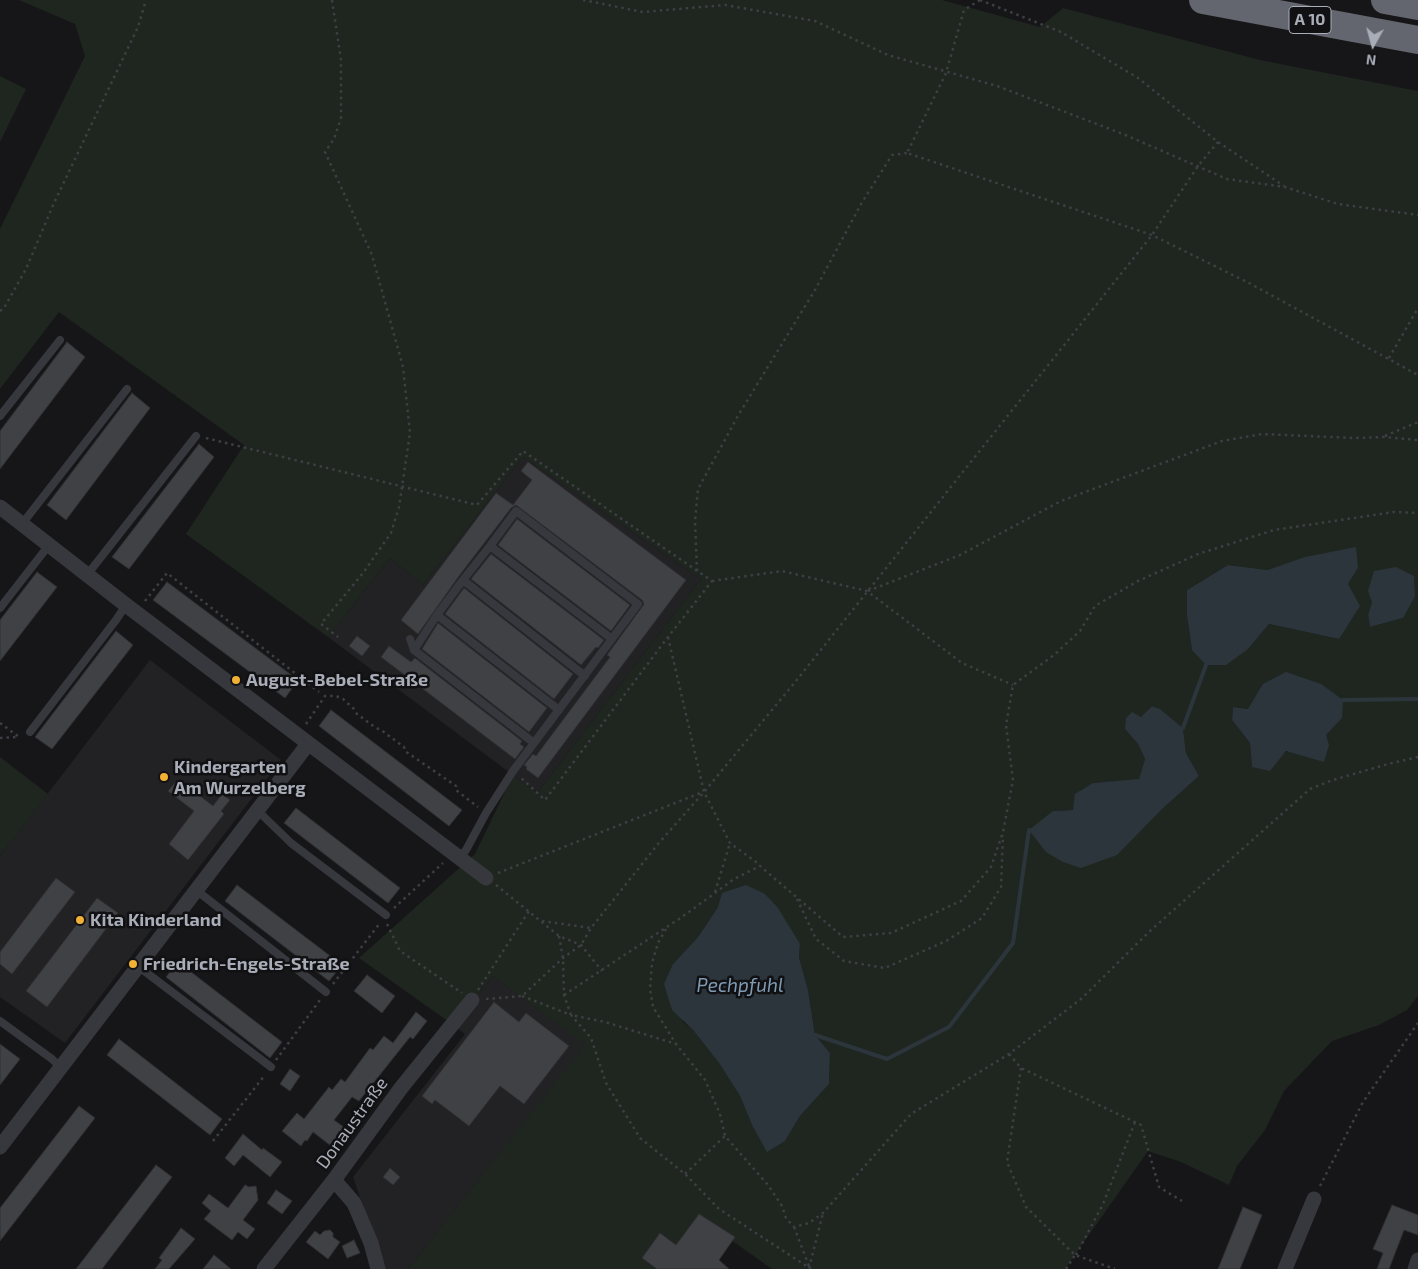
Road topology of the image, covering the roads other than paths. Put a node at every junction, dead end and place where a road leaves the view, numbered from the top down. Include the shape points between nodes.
1 (1203, 0) edge
2 (1385, 0) edge
3 (1418, 6) edge
4 (1418, 40) edge
5 (60, 340) dead end
6 (127, 389) dead end
7 (0, 416) edge
8 (196, 436) road end
9 (0, 507) edge
10 (22, 524) junction
11 (50, 545) junction
12 (490, 546) junction
13 (87, 575) junction
14 (462, 580) junction
15 (126, 605) junction
16 (0, 608) edge
17 (438, 616) junction
18 (410, 639) dead end
19 (612, 639) junction
20 (414, 650) junction
21 (585, 676) junction
22 (558, 710) junction
23 (30, 732) road end
24 (534, 743) junction
25 (308, 744) junction
26 (258, 811) junction
27 (459, 858) junction
28 (486, 878) road end
29 (196, 890) junction
30 (386, 915) road end
31 (139, 967) junction
32 (326, 992) dead end
33 (472, 1000) road end
34 (0, 1021) edge
35 (271, 1067) dead end
36 (61, 1068) junction
37 (0, 1147) edge
38 (334, 1180) junction
39 (1314, 1199) road end
40 (1418, 1260) edge
41 (264, 1269) edge
42 (378, 1269) edge
43 (1285, 1269) edge
44 (1415, 1269) edge

1 - 4 highway, A 10
2 - 3 highway
5 - 7 lane
6 - 10 lane
8 - 13 lane
9 - 10 street
10 - 11 street
11 - 13 street
11 - 16 lane
12 - 14 lane
12 - 19 lane
12 - 19 lane via 516,511 638,604
13 - 15 street
14 - 17 lane
14 - 21 lane
15 - 23 lane
15 - 25 street
17 - 20 lane
17 - 22 lane
18 - 20 lane
19 - 21 lane
20 - 24 lane
21 - 22 lane
22 - 24 lane
24 - 27 lane
25 - 26 street
25 - 27 street
26 - 29 street
26 - 30 lane via 291,843
27 - 28 street
29 - 31 street
29 - 32 lane
31 - 35 lane
31 - 36 street
33 - 38 street, Donaustraße via 406,1081
34 - 36 lane
36 - 37 street
38 - 41 street, Donaustraße
38 - 42 street via 354,1203
39 - 43 street
40 - 44 street

